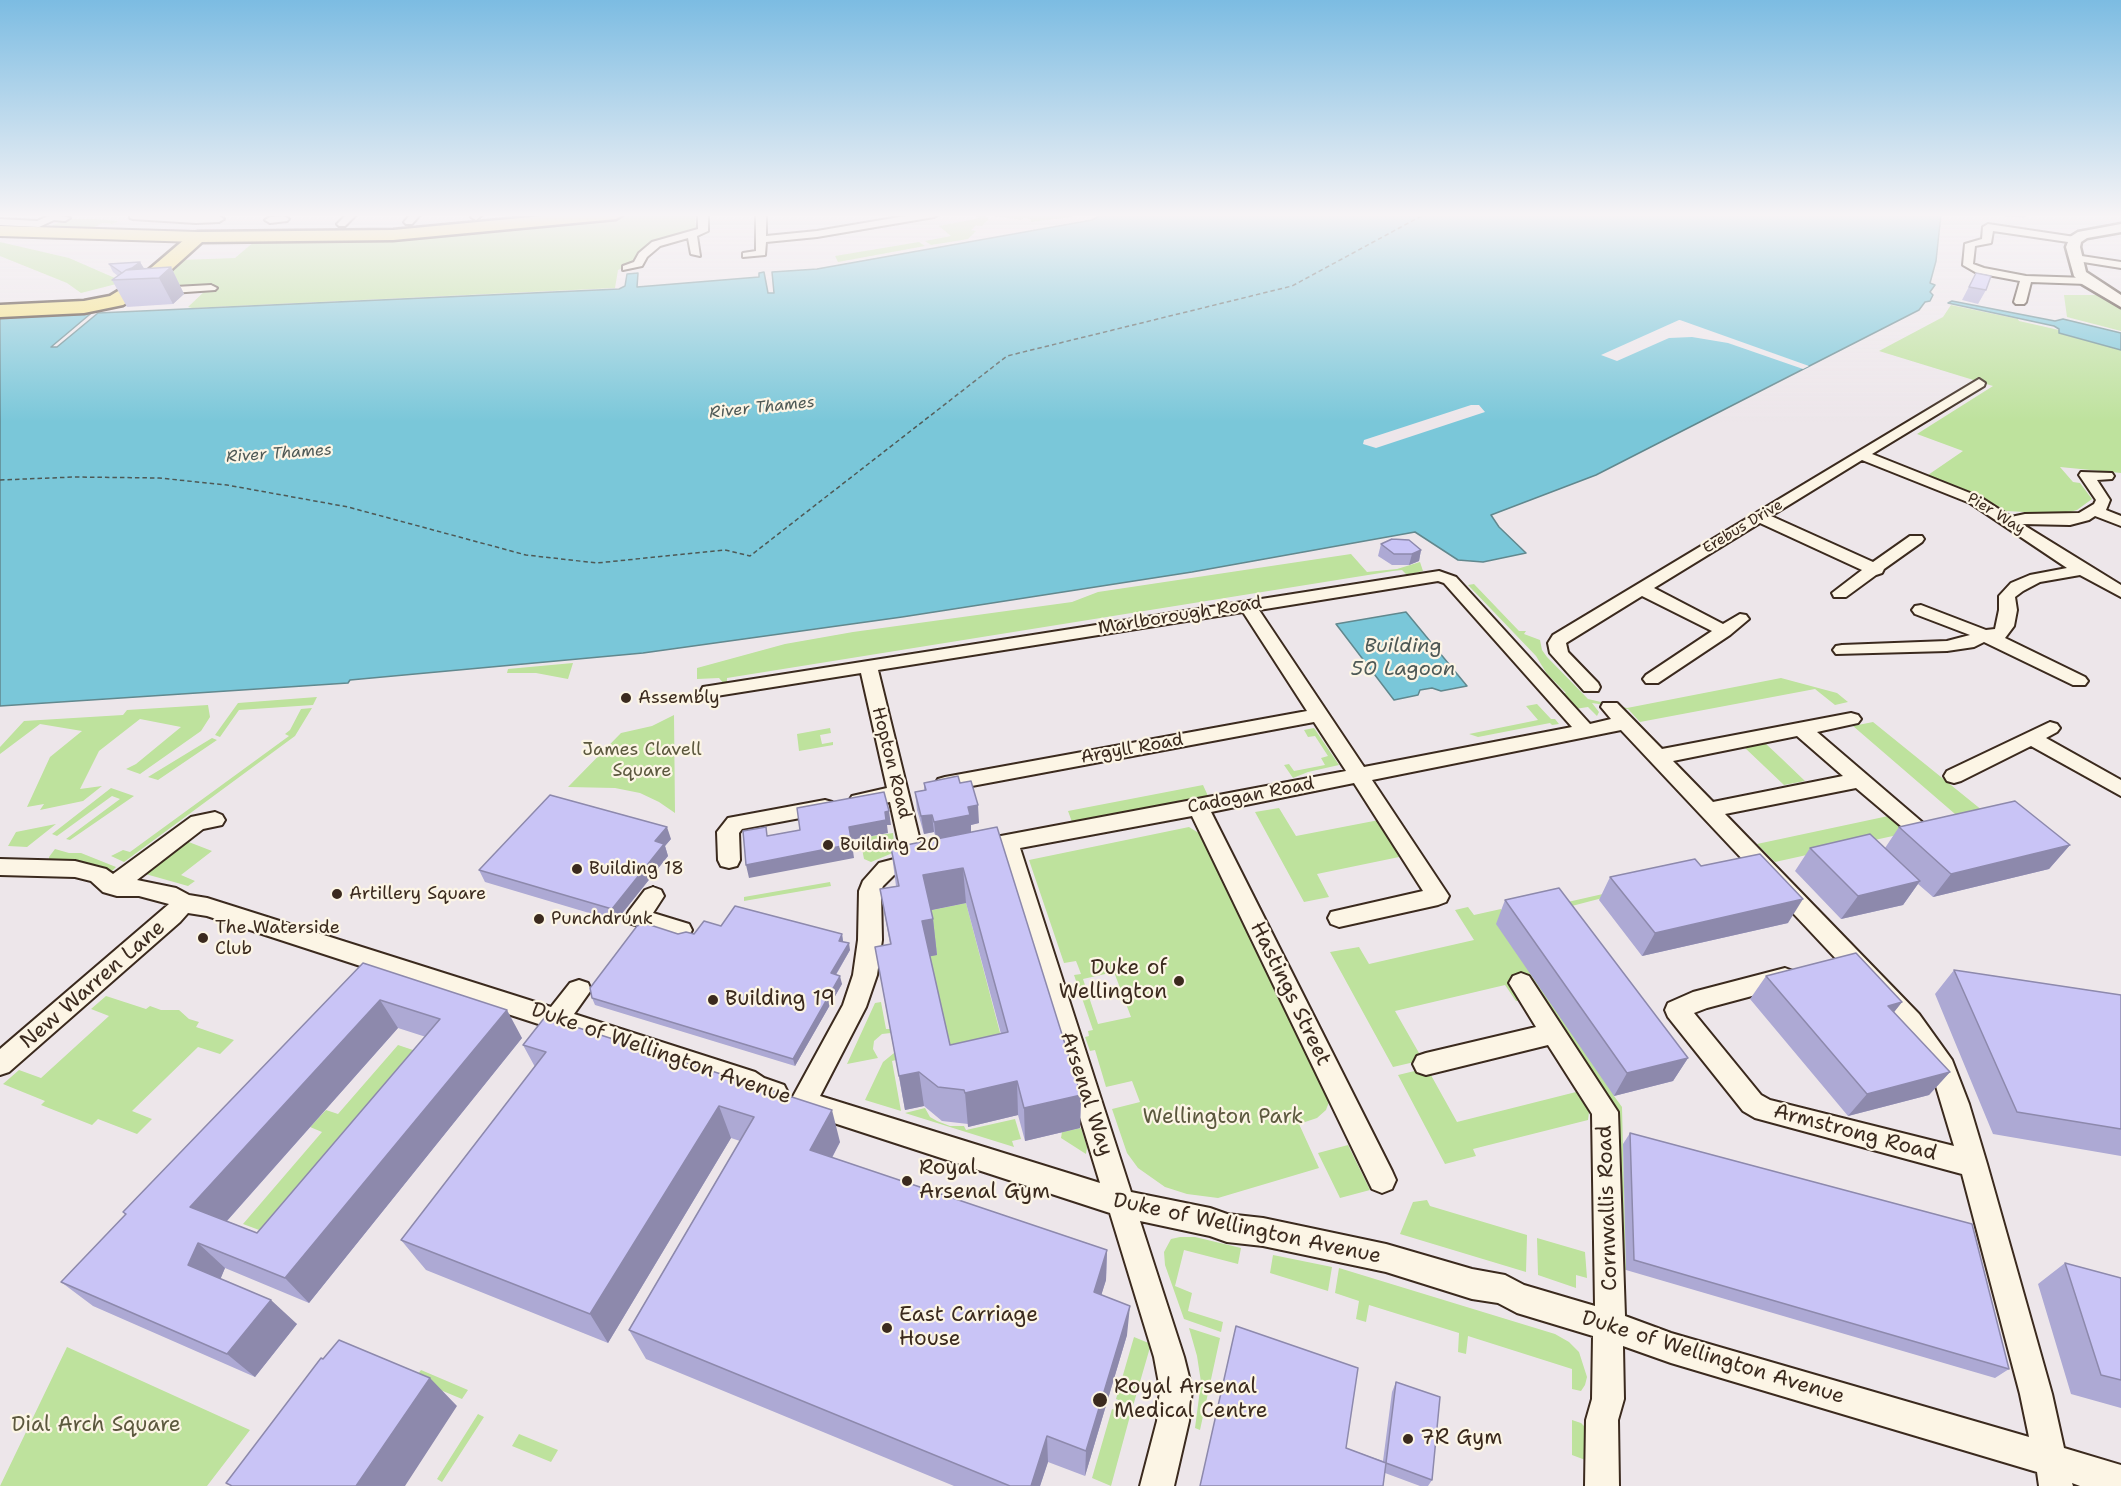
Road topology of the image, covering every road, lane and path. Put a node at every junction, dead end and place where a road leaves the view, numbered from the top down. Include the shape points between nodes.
1 (143, 283) edge
2 (2020, 283) edge
3 (2051, 283) edge
4 (2091, 283) edge
5 (2025, 285) junction
6 (211, 288) dead end
7 (134, 291) junction
8 (2019, 302) dead end
9 (2121, 302) edge
10 (1, 309) edge
11 (1979, 383) dead end
12 (1862, 455) junction
13 (2107, 476) dead end
14 (2095, 511) junction
15 (1760, 517) junction
16 (2121, 521) edge
17 (2009, 522) junction
18 (1916, 539) dead end
19 (1875, 570) junction
20 (2082, 570) junction
21 (1640, 588) junction
22 (2121, 592) edge
23 (1840, 593) dead end
24 (1247, 605) junction
25 (1921, 610) dead end
26 (1740, 619) dead end
27 (1724, 631) junction
28 (1984, 635) junction
29 (1842, 650) dead end
30 (868, 666) junction
31 (1652, 680) dead end
32 (2079, 681) dead end
33 (1591, 687) dead end
34 (710, 691) dead end
35 (1610, 707) dead end
36 (1320, 715) junction
37 (1851, 719) dead end
38 (1625, 723) junction
39 (2050, 728) dead end
40 (1801, 729) junction
41 (1586, 730) junction
42 (2031, 738) junction
43 (1658, 757) junction
44 (1358, 774) junction
45 (1954, 776) dead end
46 (1858, 780) junction
47 (945, 784) edge
48 (2121, 789) edge
49 (898, 793) junction
50 (1197, 807) junction
51 (1707, 810) junction
52 (215, 820) dead end
53 (1915, 827) edge
54 (1007, 842) junction
55 (957, 852) edge
56 (936, 856) edge
57 (729, 860) dead end
58 (914, 860) junction
59 (0, 867) edge
60 (111, 886) junction
61 (653, 896) dead end
62 (183, 903) junction
63 (1339, 918) dead end
64 (681, 930) dead end
65 (1852, 961) junction
66 (1521, 983) dead end
67 (579, 990) dead end
68 (556, 1019) junction
69 (1555, 1033) junction
70 (0, 1064) edge
71 (1426, 1064) dead end
72 (803, 1102) junction
73 (1973, 1164) junction
74 (1382, 1180) dead end
75 (1121, 1203) junction
76 (1609, 1325) junction
77 (2053, 1473) edge
78 (2121, 1482) edge
79 (1157, 1486) edge
80 (1602, 1486) edge

1 - 7 highway
2 - 5 street
3 - 5 street
4 - 9 street
5 - 8 street
6 - 7 street
7 - 10 highway via 98,305
11 - 12 street, Erebus Drive
12 - 15 street, Erebus Drive
12 - 17 street, Pier Way via 1964,494
13 - 14 street via 2086,475 2103,500
14 - 16 street
14 - 17 street via 2070,520
15 - 19 street
15 - 21 street, Erebus Drive
17 - 20 street, Pier Way
18 - 19 street
19 - 23 street
20 - 22 street, Pier Way
20 - 28 street via 2036,578 2017,587 2007,596 2008,610 2001,633
21 - 27 street
21 - 33 street, Erebus Drive via 1557,643 1559,653
24 - 30 street, Marlborough Road
24 - 36 street
24 - 41 street, Marlborough Road via 1429,576 1445,578
25 - 28 street
26 - 27 street
27 - 31 street
28 - 29 street via 1968,643 1947,646
28 - 32 street
30 - 34 street, Marlborough Road
30 - 49 street, Hopton Road
35 - 38 street, Armstrong Road
36 - 44 street
36 - 47 street, Argyll Road
37 - 40 street
38 - 41 street, Cadogan Road
38 - 43 street, Armstrong Road
39 - 42 street
40 - 43 street
40 - 46 street
41 - 44 street, Cadogan Road
42 - 45 street
42 - 48 street
43 - 51 street, Armstrong Road
44 - 50 street, Cadogan Road
44 - 63 street via 1438,896
46 - 51 street
46 - 53 street
49 - 57 street via 735,823 728,832
49 - 58 street, Hopton Road
50 - 54 street, Cadogan Road
50 - 74 street, Hastings Street
51 - 65 street, Armstrong Road
52 - 60 street via 198,822
54 - 55 street, Cadogan Road
54 - 75 street, Arsenal Way
56 - 58 street
58 - 72 street via 879,874 870,891 866,975 854,1007
59 - 60 street, Duke of Wellington Avenue via 75,869 98,875
60 - 62 street, Duke of Wellington Avenue via 139,888 176,897
61 - 64 street via 637,917
62 - 68 street, Duke of Wellington Avenue via 207,907
62 - 70 street, New Warren Lane
65 - 73 street, Armstrong Road via 1910,1021 1943,1068
65 - 73 street, Armstrong Road via 1702,999 1677,1010 1752,1103 1764,1110
66 - 69 street, Cornwallis Road
67 - 68 street
68 - 72 street, Duke of Wellington Avenue
69 - 71 street
69 - 76 street, Cornwallis Road via 1605,1112
72 - 75 street, Duke of Wellington Avenue
73 - 77 street, Armstrong Road via 2036,1394
75 - 76 street, Duke of Wellington Avenue via 1386,1258 1505,1290 1517,1298
75 - 79 street, Arsenal Way via 1176,1389 1173,1421
76 - 77 street, Duke of Wellington Avenue
76 - 80 street, Cornwallis Road
77 - 78 street, Duke of Wellington Avenue

